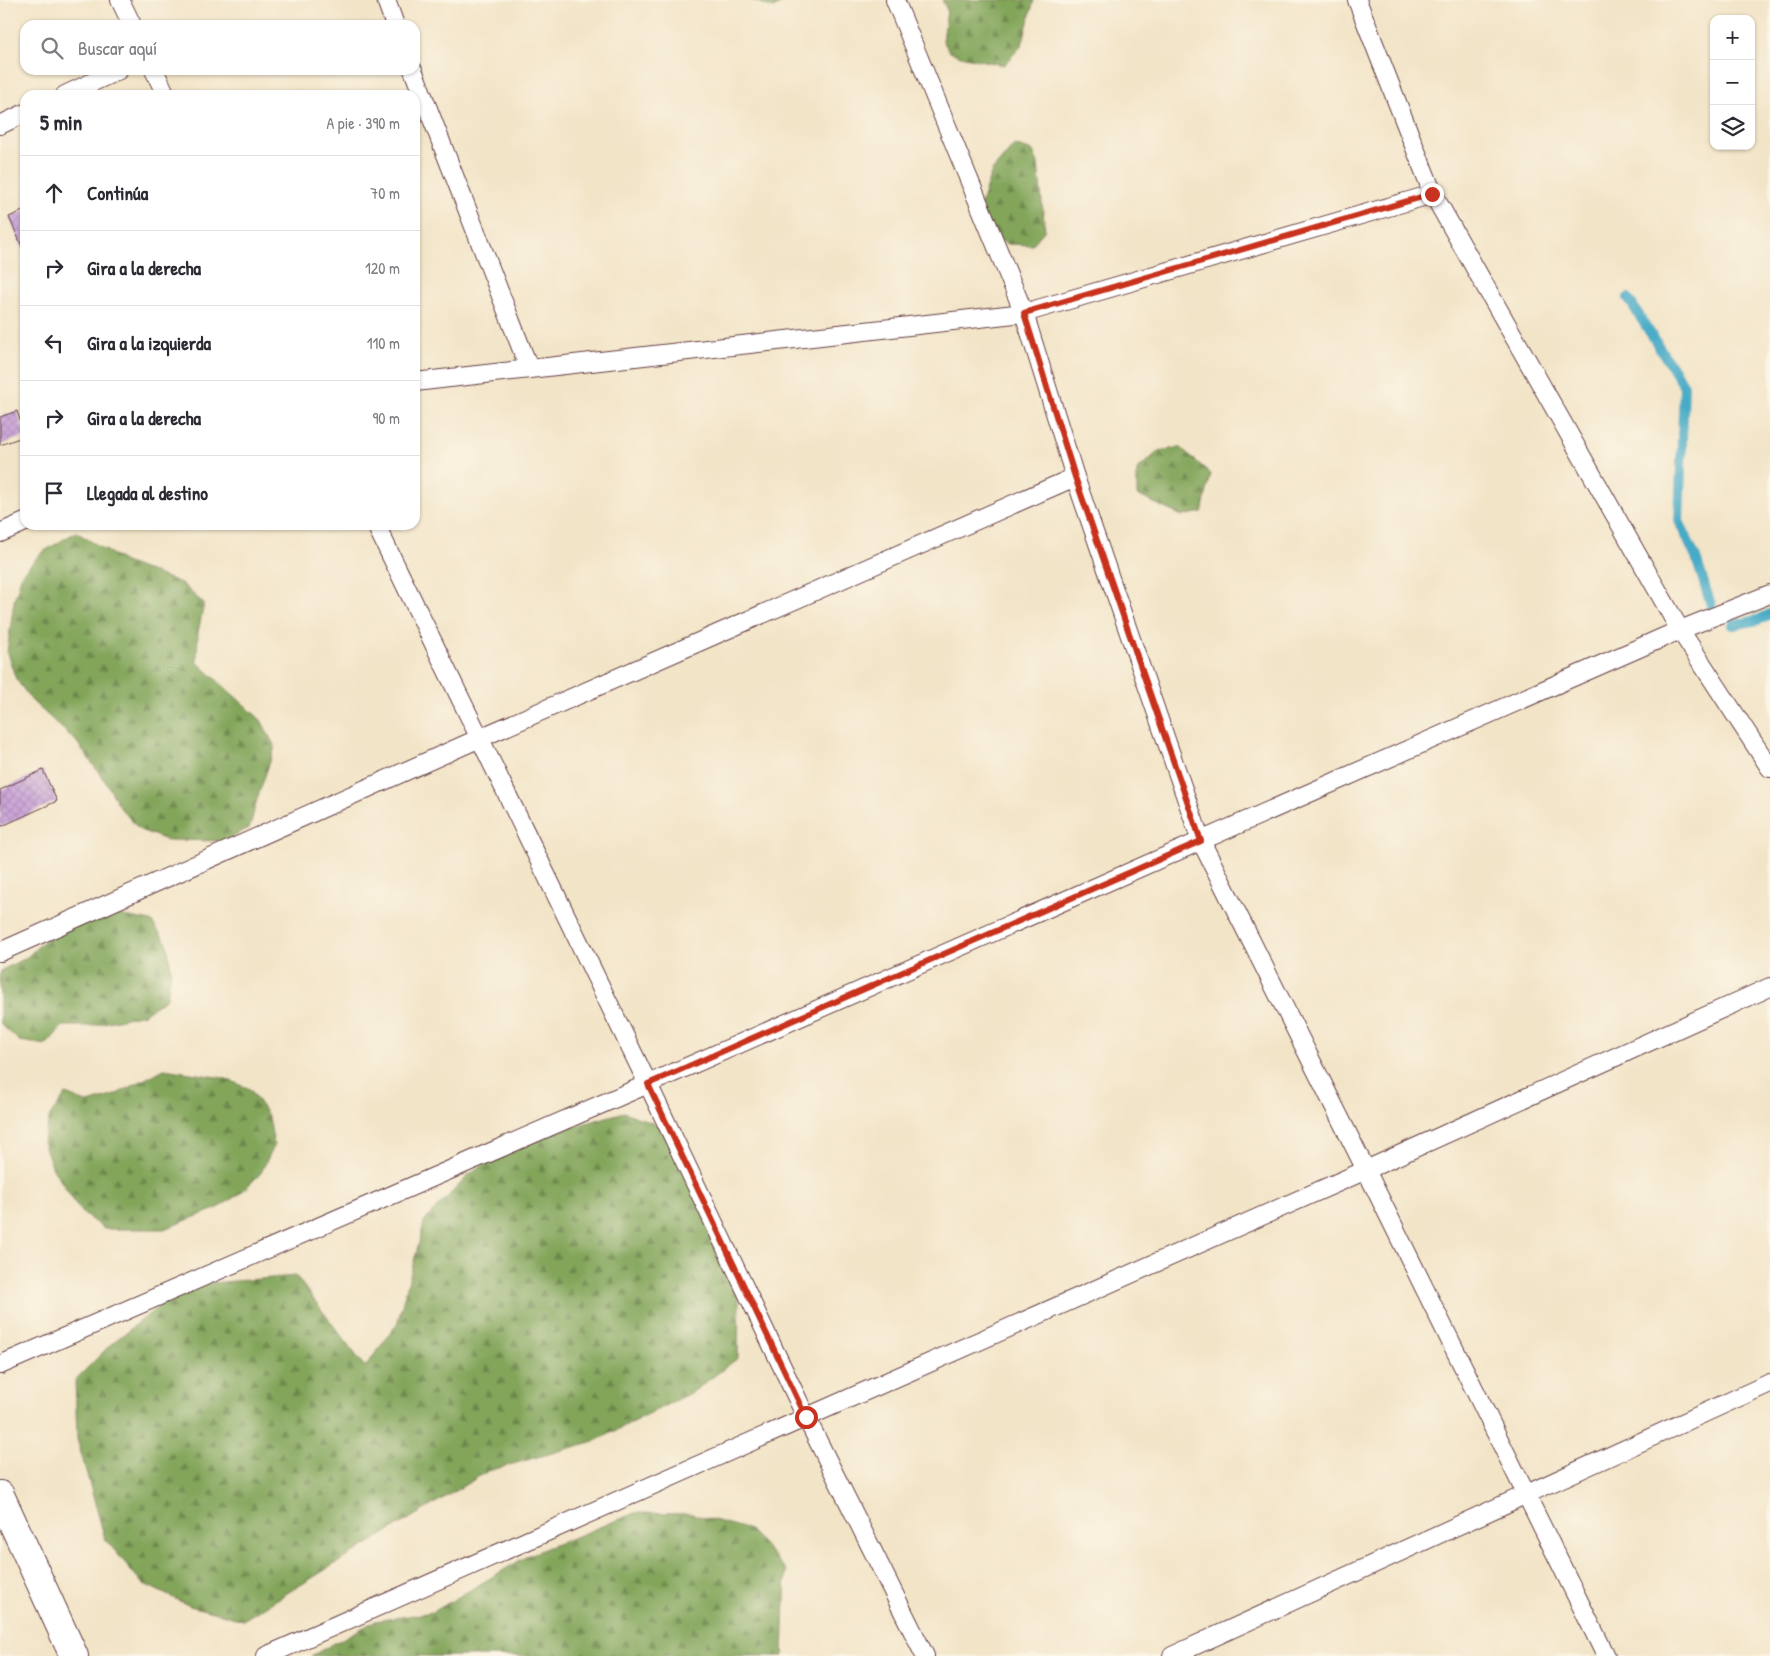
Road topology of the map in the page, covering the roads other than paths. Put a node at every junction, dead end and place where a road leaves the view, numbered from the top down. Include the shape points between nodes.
1 (120, 0) edge
2 (386, 0) edge
3 (895, 0) edge
4 (1357, 0) edge
5 (130, 20) edge
6 (393, 20) edge
7 (108, 75) edge
8 (156, 75) edge
9 (415, 75) edge
10 (76, 90) edge
11 (164, 90) edge
12 (20, 115) edge
13 (0, 125) edge
14 (1432, 194) junction
15 (1024, 313) junction
16 (529, 368) junction
17 (420, 381) edge
18 (1075, 477) junction
19 (20, 524) edge
20 (378, 530) edge
21 (0, 533) edge
22 (1770, 594) edge
23 (1680, 630) junction
24 (480, 738) junction
25 (1770, 768) edge
26 (1201, 841) junction
27 (0, 952) edge
28 (1770, 987) edge
29 (648, 1084) junction
30 (1366, 1170) junction
31 (0, 1365) edge
32 (1770, 1383) edge
33 (806, 1417) junction
34 (1526, 1494) junction
35 (0, 1495) edge
36 (74, 1656) edge
37 (266, 1656) edge
38 (925, 1656) edge
39 (1172, 1656) edge
40 (1606, 1656) edge

1 - 5 lane
2 - 6 lane
3 - 15 lane
4 - 14 lane
7 - 10 lane
8 - 11 lane
9 - 16 lane
12 - 13 lane
14 - 15 lane
14 - 23 lane
15 - 16 lane
15 - 18 lane
16 - 17 lane
18 - 24 lane
18 - 26 lane
19 - 21 lane
20 - 24 lane
22 - 23 lane
23 - 25 lane
23 - 26 lane
24 - 27 lane
24 - 29 lane
26 - 29 lane
26 - 30 lane
28 - 30 lane
29 - 31 lane
29 - 33 lane
30 - 33 lane
30 - 34 lane
32 - 34 lane
33 - 37 lane
33 - 38 lane
34 - 39 lane
34 - 40 lane
35 - 36 street

